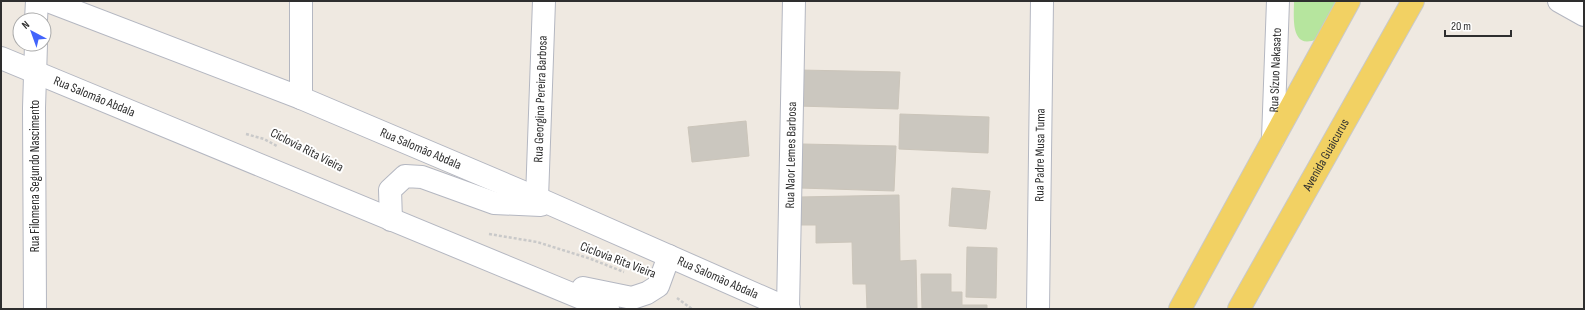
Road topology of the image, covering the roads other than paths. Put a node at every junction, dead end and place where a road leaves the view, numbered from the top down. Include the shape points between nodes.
1 (36, 1) edge
2 (48, 1) edge
3 (301, 1) edge
4 (544, 1) edge
5 (794, 1) edge
6 (1042, 1) edge
7 (1278, 1) edge
8 (1349, 1) edge
9 (1413, 1) edge
10 (1559, 1) edge
11 (36, 12) edge
12 (1584, 15) edge
13 (35, 52) edge
14 (1, 58) edge
15 (34, 72) junction
16 (301, 98) junction
17 (1273, 139) junction
18 (546, 202) junction
19 (391, 220) junction
20 (669, 256) junction
21 (536, 280) junction
22 (35, 309) edge
23 (608, 309) edge
24 (789, 309) edge
25 (1038, 309) edge
26 (1180, 309) edge
27 (1239, 309) edge

1 - 11 street
2 - 16 street, Rua Salomão Abdala
3 - 16 street
4 - 18 street, Rua Georgina Pereira Barbosa
5 - 24 street, Rua Naor Lemes Barbosa
6 - 25 street, Rua Padre Musa Tuma
7 - 17 street, Rua Sízuo Nakasato
8 - 17 main road
9 - 27 main road, Avenida Guaicurus
10 - 12 street
13 - 15 street, Rua Filomena Segundo Nascimento
14 - 15 street, Rua Salomão Abdala
15 - 19 street, Rua Salomão Abdala
15 - 22 street, Rua Filomena Segundo Nascimento
16 - 18 street, Rua Salomão Abdala
17 - 26 main road
18 - 19 street via 494,203 422,177 405,176 390,190
18 - 20 street, Rua Salomão Abdala
19 - 21 street, Rua Salomão Abdala
20 - 21 street via 658,286 632,298
20 - 24 street, Rua Salomão Abdala
21 - 23 street, Rua Salomão Abdala

